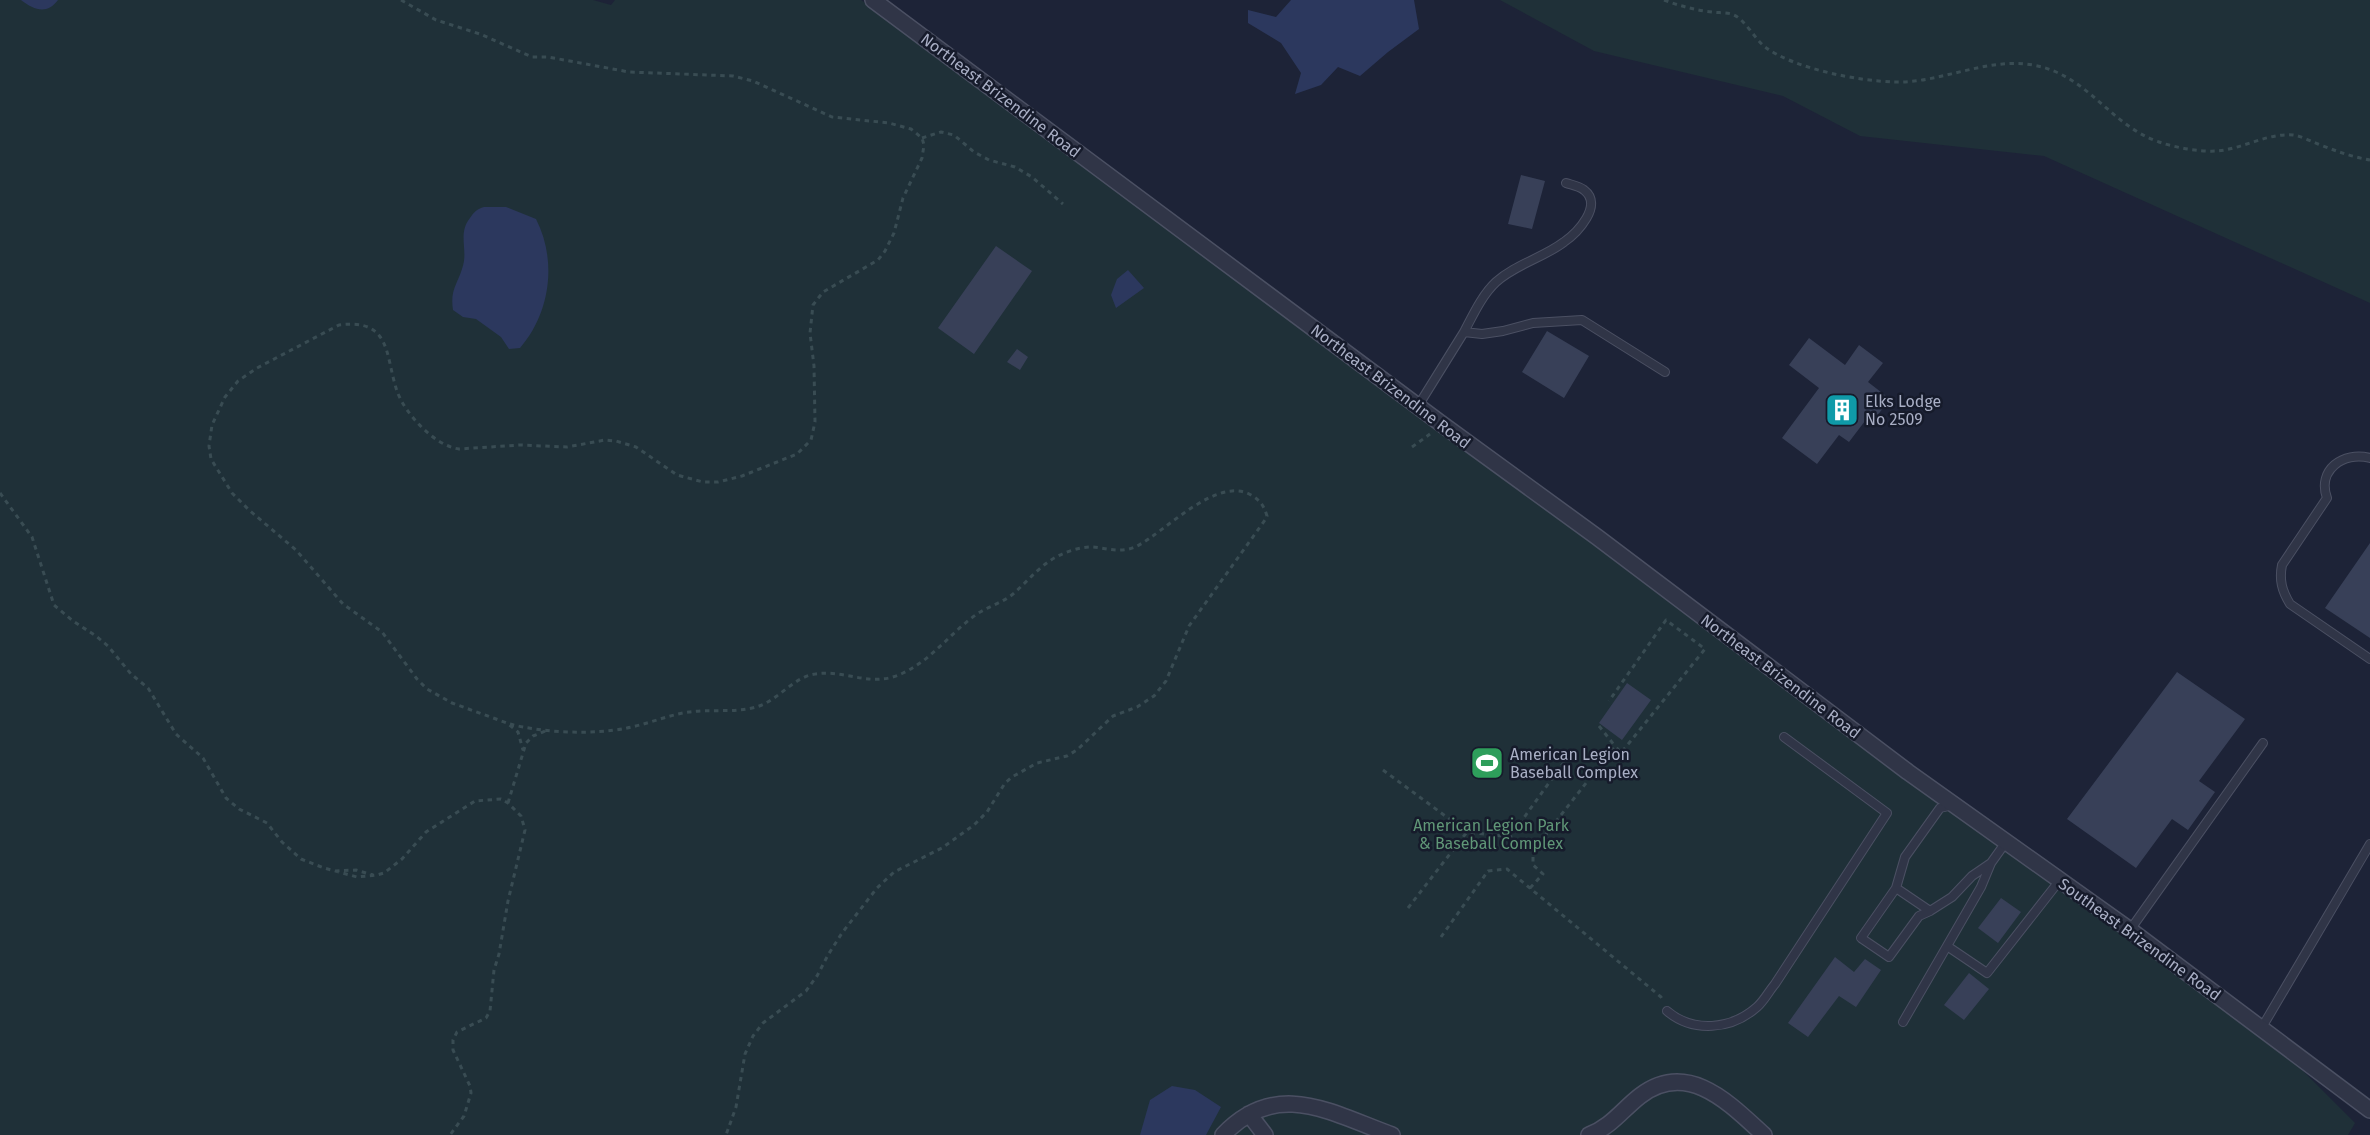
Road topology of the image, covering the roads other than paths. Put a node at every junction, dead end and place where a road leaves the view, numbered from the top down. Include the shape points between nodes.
1 (873, 0) edge
2 (1566, 183) dead end
3 (1464, 332) junction
4 (1665, 372) dead end
5 (1419, 406) junction
6 (2370, 458) edge
7 (2370, 659) edge
8 (1784, 738) dead end
9 (2263, 742) dead end
10 (1908, 772) joint
11 (1954, 804) junction
12 (2006, 842) junction
13 (2370, 844) edge
14 (1991, 863) junction
15 (2060, 880) junction
16 (1896, 888) junction
17 (1930, 911) junction
18 (2130, 930) junction
19 (1947, 946) junction
20 (1666, 1011) road end
21 (1903, 1022) dead end
22 (2261, 1029) junction
23 (2370, 1110) edge
24 (1249, 1114) junction
25 (1223, 1135) edge
26 (1265, 1135) edge
27 (1392, 1135) edge
28 (1589, 1135) edge
29 (1764, 1135) edge

1 - 5 street, Northeast Brizendine Road
2 - 3 lane via 1583,189 1590,197 1587,218 1563,243 1495,282
3 - 4 lane via 1482,334 1533,323 1582,320
3 - 5 lane
5 - 10 street, Northeast Brizendine Road
6 - 7 lane via 2346,458 2330,470 2325,479 2327,498 2282,565 2280,575 2290,604
8 - 20 lane via 1887,813 1757,1006 1722,1025 1700,1027 1678,1021
9 - 18 lane
10 - 11 street, Southeast Brizendine Road
11 - 12 street, Southeast Brizendine Road
11 - 16 lane via 1940,808 1905,857
12 - 14 lane
12 - 15 street, Southeast Brizendine Road
13 - 22 lane
14 - 17 lane
14 - 19 lane
15 - 18 street, Southeast Brizendine Road
15 - 19 lane via 1988,973
16 - 17 lane
16 - 17 lane via 1860,938 1889,957 1919,916
18 - 22 street, Southeast Brizendine Road
19 - 21 lane
22 - 23 street, Southeast Brizendine Road
24 - 25 street
24 - 26 street
24 - 27 street via 1282,1103 1299,1104
28 - 29 street via 1607,1126 1659,1084 1679,1082 1704,1087

